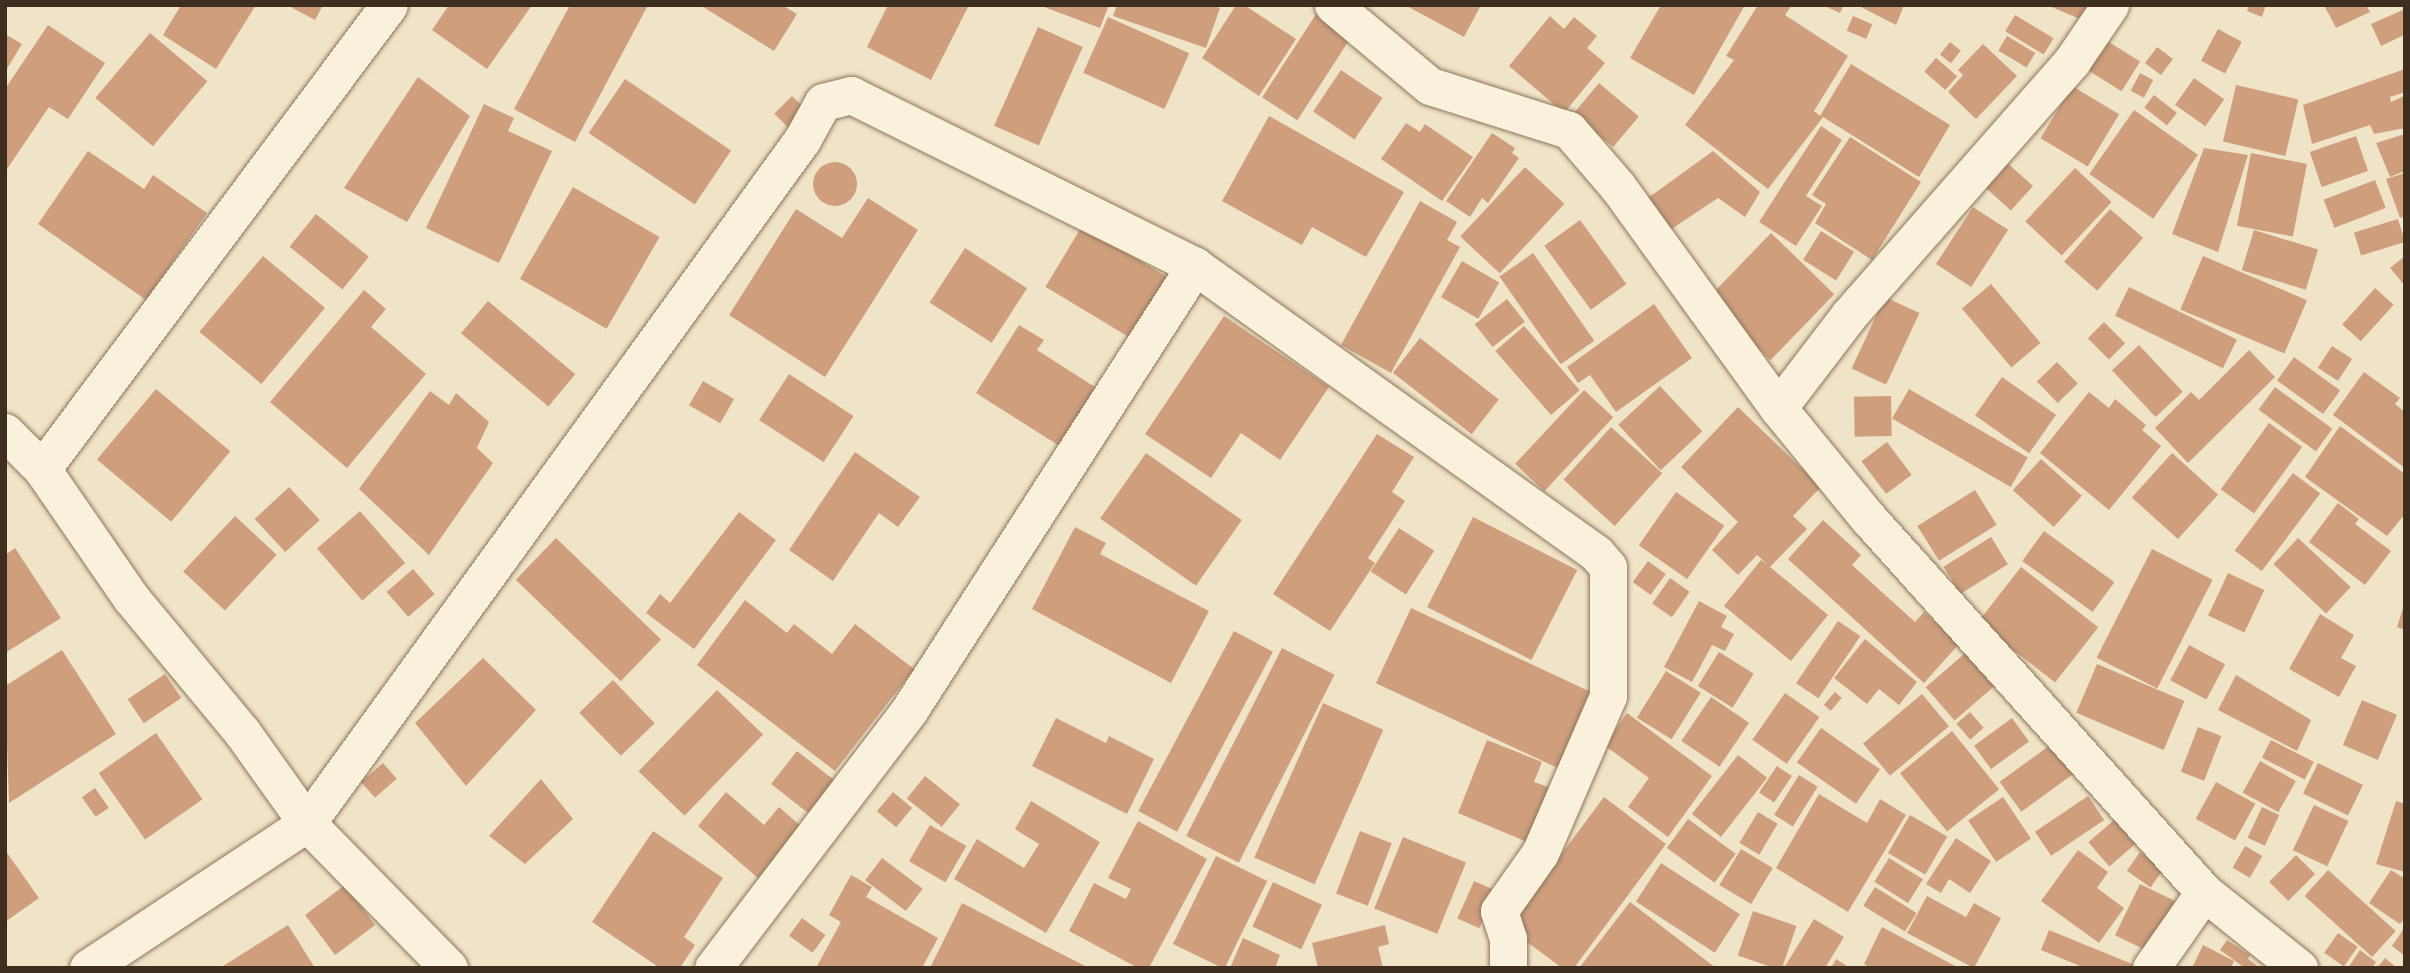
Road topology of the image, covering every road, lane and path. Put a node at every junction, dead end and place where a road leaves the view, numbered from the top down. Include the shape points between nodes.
1 (389, 5) edge
2 (1332, 5) edge
3 (2110, 5) edge
4 (1195, 266) junction
5 (1779, 408) junction
6 (5, 432) edge
7 (42, 469) junction
8 (307, 823) junction
9 (2204, 892) junction
10 (88, 968) edge
11 (449, 968) edge
12 (713, 968) edge
13 (1508, 968) edge
14 (2151, 968) edge
15 (2299, 968) edge

1 - 7 street
2 - 5 street via 1430,86 1569,130 1618,187
3 - 5 street via 2072,61 1849,315
4 - 8 street via 851,95 823,102 802,140
4 - 12 street via 910,709
4 - 13 street via 1596,552 1608,567 1608,696 1540,853 1499,911 1508,938
5 - 9 street via 1869,519
6 - 7 street
7 - 8 street via 131,598 242,732
8 - 10 street
8 - 11 street
9 - 14 street
9 - 15 street

